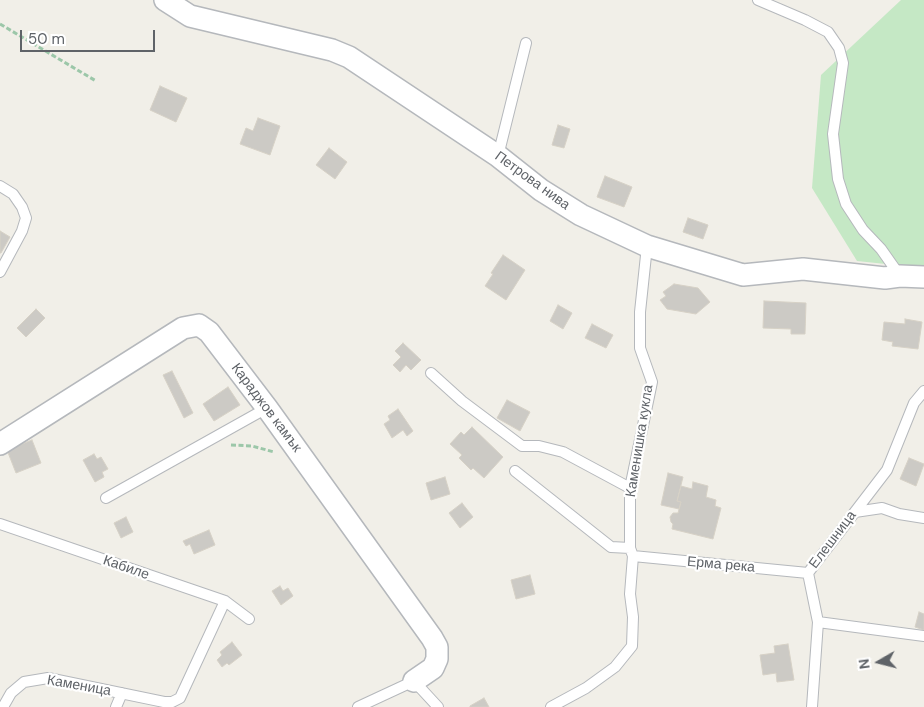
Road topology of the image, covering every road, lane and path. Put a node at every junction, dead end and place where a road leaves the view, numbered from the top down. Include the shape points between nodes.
1 (164, 0) edge
2 (766, 1) edge
3 (0, 24) edge
4 (526, 43) dead end
5 (96, 81) dead end
6 (498, 156) junction
7 (0, 186) edge
8 (647, 246) junction
9 (0, 272) edge
10 (900, 276) junction
11 (924, 277) edge
12 (431, 373) dead end
13 (924, 391) edge
14 (267, 408) junction
15 (0, 444) edge
16 (196, 448) junction
17 (302, 457) junction
18 (514, 471) dead end
19 (630, 488) junction
20 (106, 498) dead end
21 (855, 512) junction
22 (924, 518) edge
23 (0, 524) edge
24 (632, 552) junction
25 (808, 573) junction
26 (225, 602) junction
27 (249, 619) dead end
28 (818, 622) junction
29 (924, 636) edge
30 (414, 682) junction
31 (122, 694) junction
32 (3, 707) edge
33 (116, 707) edge
34 (358, 707) edge
35 (438, 707) edge
36 (550, 707) edge
37 (812, 707) edge

1 - 6 street, Петрова нива via 190,16 332,50 349,57
2 - 10 lane via 828,32 839,48 843,63 834,134 838,179 846,204
3 - 5 path
4 - 6 lane
6 - 8 street, Петрова нива via 541,190 581,215
7 - 9 lane via 14,194 26,218
8 - 10 street, Петрова нива via 744,275 803,269 885,278
8 - 19 lane, Каменишка кукла via 640,348 652,382
10 - 11 street, Петрова нива
12 - 19 lane via 522,446 563,452
13 - 21 lane, Елешница via 914,403 887,470
14 - 15 street, Караджов камък via 209,332 199,325 183,328
14 - 16 lane
14 - 17 street, Караджов камък
16 - 17 path via 223,444 252,446
16 - 20 lane
17 - 30 street, Караджов камък via 437,647 433,668
18 - 24 lane, Ерма река via 611,547
19 - 24 lane, Каменишка кукла
21 - 22 lane via 882,508
21 - 25 lane, Елешница
23 - 26 lane, Кабиле
24 - 25 lane, Ерма река
24 - 36 lane, Каменишка кукла via 632,646 615,667 586,688
25 - 28 lane, Елешница
26 - 27 lane, Кабиле
26 - 31 lane, Каменица via 180,698 164,702
28 - 29 lane
28 - 37 lane, Елешница
30 - 34 lane
30 - 35 lane
31 - 32 lane, Каменица via 48,678 24,682 11,692
31 - 33 lane

